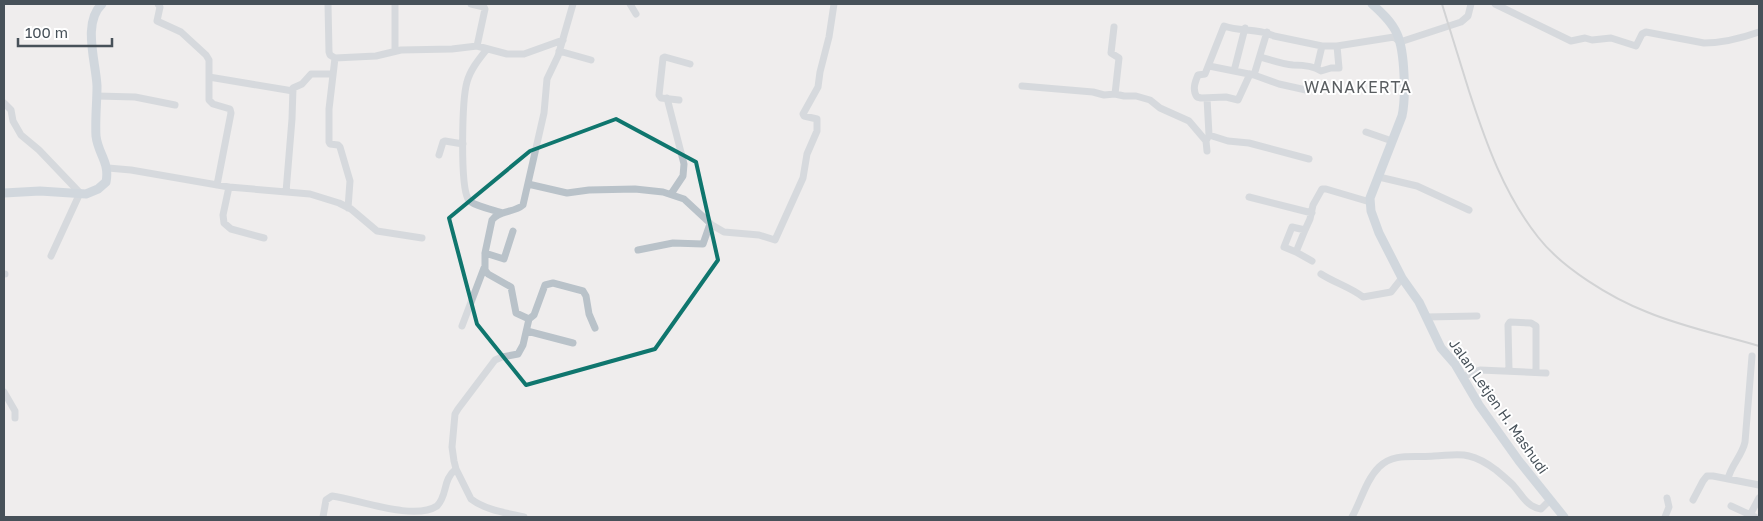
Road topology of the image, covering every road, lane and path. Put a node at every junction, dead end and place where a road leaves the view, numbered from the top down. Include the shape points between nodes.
1 (102, 4) edge
2 (158, 4) edge
3 (328, 4) edge
4 (395, 4) edge
5 (471, 4) edge
6 (573, 4) edge
7 (630, 4) edge
8 (834, 4) edge
9 (1372, 4) edge
10 (1471, 4) edge
11 (1495, 4) edge
12 (636, 14) dead end
13 (1114, 26) dead end
14 (1245, 28) junction
15 (1267, 32) junction
16 (1759, 32) edge
17 (563, 40) junction
18 (1400, 42) junction
19 (477, 46) junction
20 (1322, 46) junction
21 (1337, 46) junction
22 (487, 49) junction
23 (395, 51) junction
24 (559, 51) junction
25 (1260, 57) junction
26 (335, 58) junction
27 (591, 60) dead end
28 (690, 64) dead end
29 (1209, 66) junction
30 (1317, 67) junction
31 (1234, 71) junction
32 (333, 74) junction
33 (1252, 74) junction
34 (209, 77) junction
35 (1022, 86) dead end
36 (1306, 90) dead end
37 (293, 91) junction
38 (1115, 94) junction
39 (97, 96) junction
40 (667, 98) junction
41 (1207, 98) junction
42 (679, 100) dead end
43 (4, 103) edge
44 (175, 105) dead end
45 (1366, 132) dead end
46 (1207, 138) junction
47 (1392, 141) junction
48 (463, 144) junction
49 (1207, 151) dead end
50 (439, 155) dead end
51 (1309, 159) dead end
52 (108, 168) junction
53 (1379, 177) junction
54 (528, 184) junction
55 (217, 185) junction
56 (229, 187) junction
57 (286, 192) junction
58 (4, 193) edge
59 (80, 193) junction
60 (671, 194) junction
61 (1249, 197) dead end
62 (1370, 202) junction
63 (348, 208) junction
64 (1469, 210) dead end
65 (504, 213) junction
66 (1312, 213) junction
67 (710, 224) junction
68 (1305, 230) junction
69 (513, 231) dead end
70 (264, 238) dead end
71 (422, 238) dead end
72 (638, 250) dead end
73 (1296, 252) junction
74 (486, 253) junction
75 (51, 256) dead end
76 (1312, 261) dead end
77 (484, 268) junction
78 (1321, 274) dead end
79 (1402, 278) junction
80 (1477, 316) dead end
81 (1426, 317) junction
82 (529, 319) junction
83 (462, 326) dead end
84 (595, 328) dead end
85 (527, 331) junction
86 (573, 343) dead end
87 (1752, 356) dead end
88 (1509, 370) junction
89 (1536, 372) junction
90 (1546, 373) dead end
91 (1462, 377) junction
92 (4, 392) edge
93 (16, 418) dead end
94 (456, 469) junction
95 (1728, 479) junction
96 (1759, 485) edge
97 (1667, 498) dead end
98 (1759, 498) edge
99 (1550, 500) junction
100 (1693, 500) dead end
101 (1731, 506) dead end
102 (496, 514) edge
103 (1753, 516) edge
104 (323, 517) edge
105 (524, 517) edge
106 (1352, 517) edge
107 (1564, 517) edge
108 (1665, 517) edge

1 - 39 main road via 92,20
2 - 34 street via 158,21 181,32 206,55
3 - 26 street via 329,52
4 - 23 street
5 - 19 street via 485,8
6 - 17 street
7 - 12 street
8 - 67 street via 818,87 803,114 817,119 816,134 807,154 804,178 775,240 759,235 728,233
9 - 18 main road via 1397,32
10 - 18 street via 1468,16 1461,22
11 - 16 street via 1571,41 1611,38 1636,46 1642,34 1648,32 1698,42 1714,42
13 - 38 street via 1112,55 1119,58
14 - 15 street
14 - 29 street via 1224,26
14 - 31 street
15 - 20 street
15 - 25 street
17 - 22 street via 524,54
17 - 24 street
18 - 21 street via 1394,37
18 - 47 main road via 1404,105
19 - 22 street
19 - 23 street
20 - 21 street
20 - 30 street
21 - 30 street via 1339,68 1321,71
22 - 48 street via 467,82
23 - 26 street via 362,58
24 - 27 street
24 - 54 street via 547,79 544,113
25 - 30 street via 1308,68
25 - 33 street
26 - 32 street
28 - 40 street via 663,57 659,96
29 - 31 street
29 - 41 street via 1205,74 1198,75 1194,86 1197,97
31 - 33 street
32 - 37 street via 311,74
32 - 63 street via 329,142 340,148 350,181
33 - 36 street
33 - 41 street via 1238,100
34 - 37 street
34 - 55 street via 209,100 230,110 231,114
35 - 38 street
37 - 57 street
38 - 46 street via 1150,100 1189,121
39 - 44 street via 135,97
39 - 52 main road via 97,145
40 - 42 street
40 - 60 street via 684,164 683,176
41 - 46 street
43 - 59 street via 11,110 21,135
45 - 47 street
46 - 49 street
46 - 51 street via 1249,144
47 - 53 main road
48 - 50 street via 445,141
48 - 65 street via 468,198 472,203
52 - 55 street
52 - 59 main road via 106,182 91,192
53 - 62 main road
53 - 64 street via 1417,186
54 - 60 street via 566,193 636,189
54 - 65 street via 523,205
55 - 56 street
56 - 57 street
56 - 70 street via 224,222 231,229
57 - 63 street via 322,197
58 - 59 main road
59 - 75 street
60 - 67 street via 689,204
61 - 66 street
62 - 66 street via 1322,189
62 - 79 main road, Jalan Letjen H. Mashudi via 1379,233
63 - 71 street via 377,231
65 - 74 street via 492,220
66 - 68 street
67 - 72 street via 704,244 673,244
68 - 73 street
68 - 73 street via 1292,227 1284,247
69 - 74 street via 504,259
73 - 76 street
74 - 77 street
77 - 82 street via 510,288 516,313
77 - 83 street
78 - 79 street via 1363,297 1391,292
79 - 81 main road, Jalan Letjen H. Mashudi
80 - 81 street
81 - 91 main road, Jalan Letjen H. Mashudi via 1441,348
82 - 84 street via 534,315 545,285 553,283 585,293
82 - 85 street
85 - 86 street
85 - 94 street via 520,352 495,360 458,408 452,447
87 - 95 street via 1744,448
88 - 89 street
88 - 89 street via 1508,325 1510,322 1531,323 1536,326
88 - 91 street via 1480,370
89 - 90 street
91 - 99 main road, Jalan Letjen H. Mashudi via 1478,405
92 - 93 street
94 - 102 street via 471,499
94 - 104 street via 447,479 442,500 426,512 404,515 385,512 332,496 326,500
95 - 96 street
95 - 100 street via 1707,476
97 - 108 street via 1669,507
98 - 103 street
99 - 106 street via 1542,509 1535,508 1525,501 1513,484 1470,456 1409,456 1384,462 1378,468
99 - 107 main road, Jalan Letjen H. Mashudi
101 - 103 street
102 - 105 street

